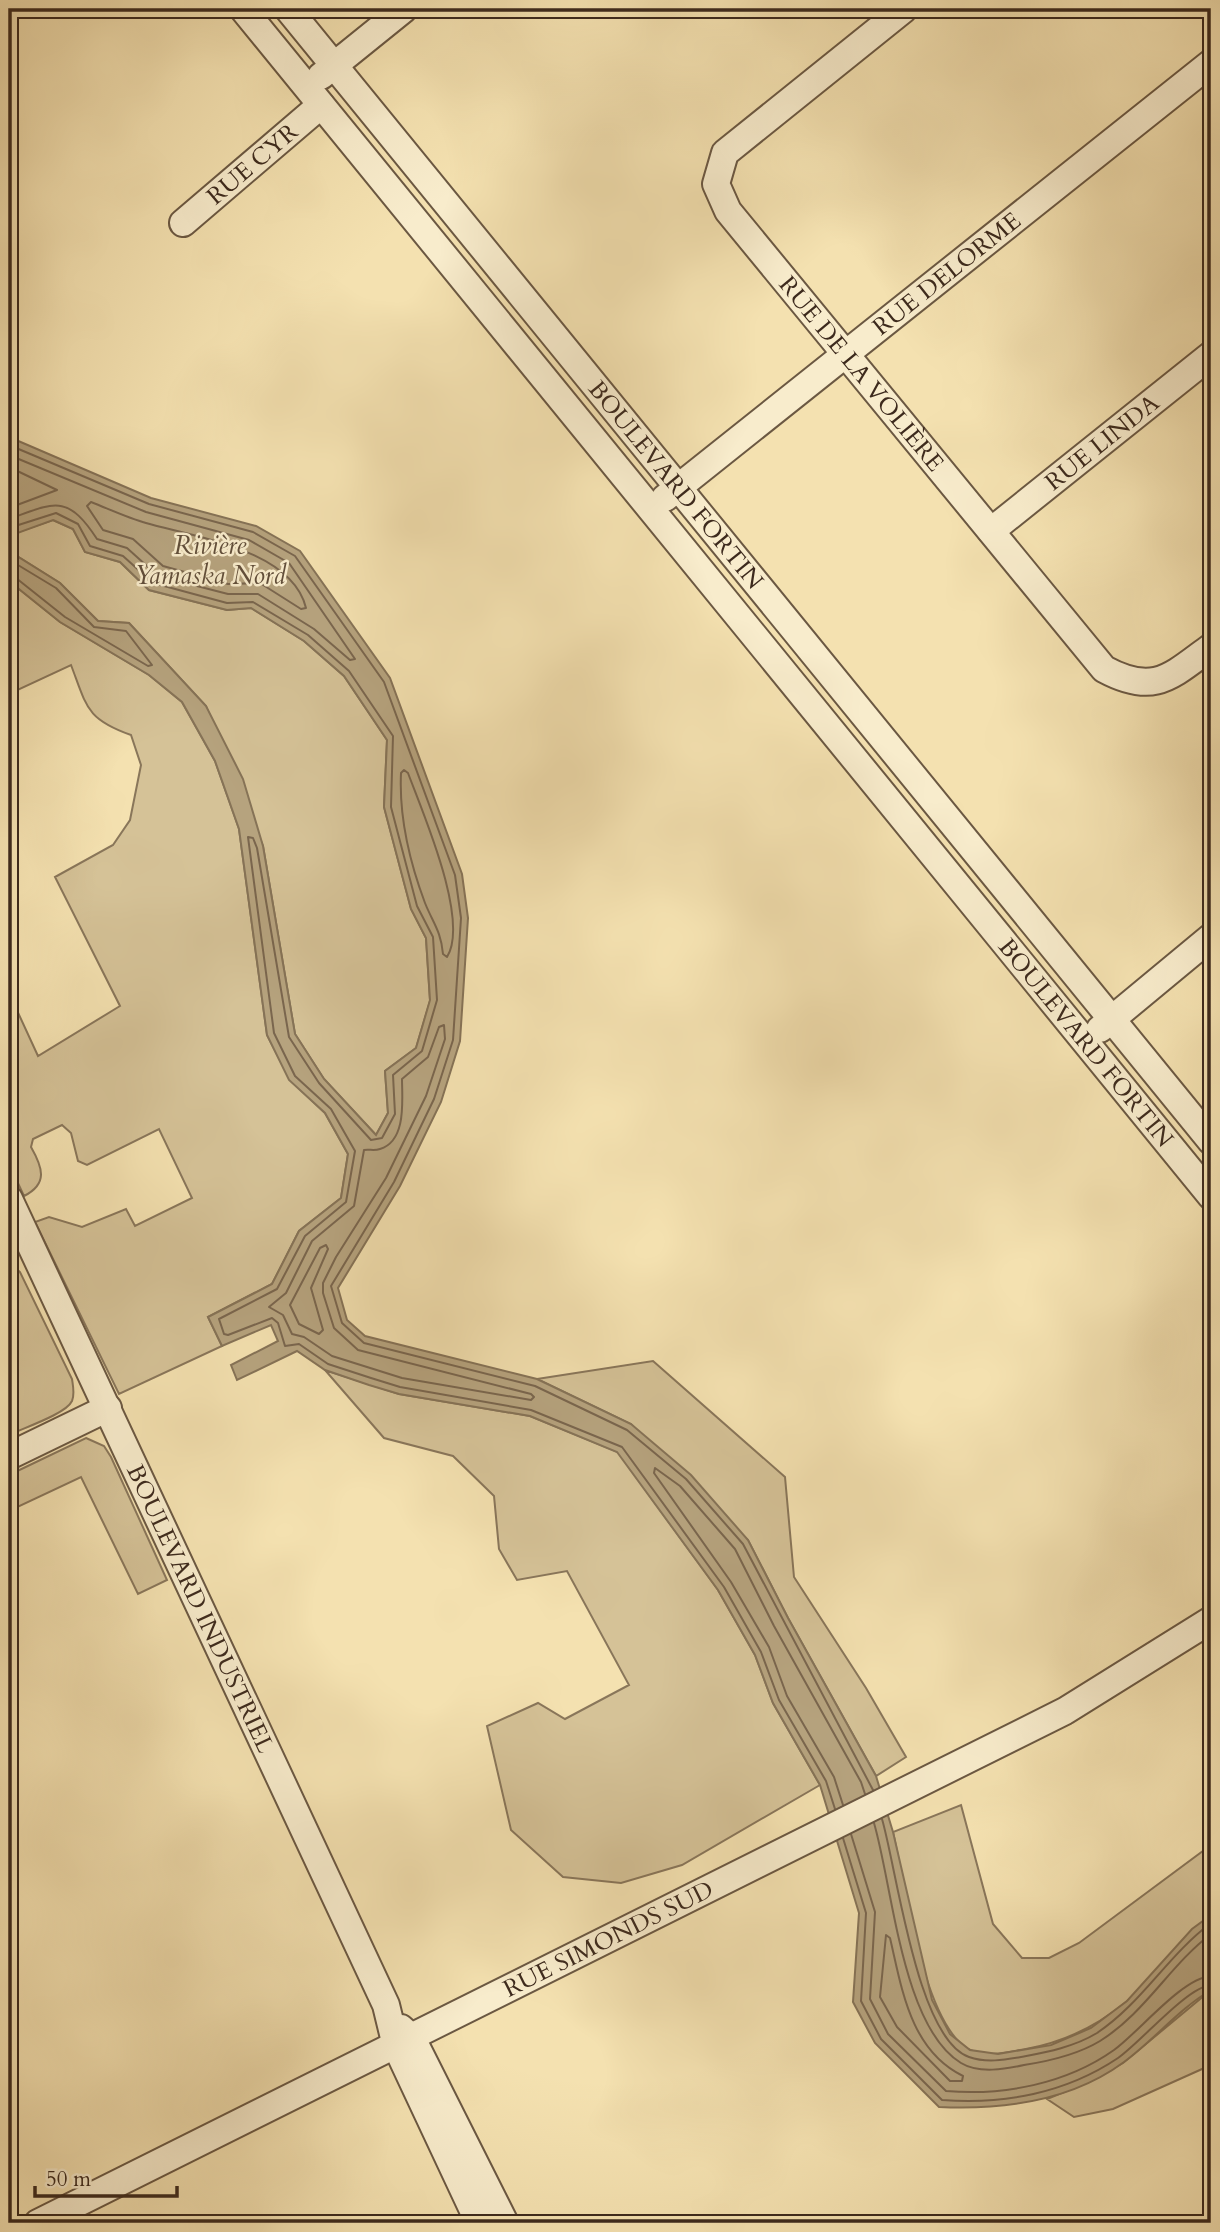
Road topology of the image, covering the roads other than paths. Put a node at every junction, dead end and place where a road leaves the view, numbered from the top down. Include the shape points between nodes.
1 (243, 9) edge
2 (288, 9) edge
3 (404, 9) edge
4 (904, 9) edge
5 (1211, 63) edge
6 (334, 65) junction
7 (314, 96) junction
8 (183, 223) dead end
9 (514, 285) junction
10 (488, 308) junction
11 (847, 354) junction
12 (1211, 355) edge
13 (679, 487) junction
14 (650, 508) junction
15 (991, 531) junction
16 (1211, 647) edge
17 (840, 685) junction
18 (812, 707) junction
19 (989, 868) junction
20 (961, 890) junction
21 (1211, 937) edge
22 (1112, 1019) junction
23 (1085, 1041) junction
24 (1211, 1141) edge
25 (1211, 1196) edge
26 (9, 1199) edge
27 (108, 1408) junction
28 (9, 1456) edge
29 (1211, 1608) edge
30 (1211, 1620) edge
31 (1171, 1645) junction
32 (404, 2042) junction
33 (38, 2223) edge
34 (479, 2223) edge
35 (505, 2223) edge

1 - 7 street, BOULEVARD FORTIN
2 - 6 street, BOULEVARD FORTIN
3 - 6 street, RUE CYR
4 - 11 street, RUE DE LA VOLIÈRE via 725,153 716,184 728,211
5 - 11 street, RUE DELORME
6 - 7 street, RUE CYR
6 - 9 street, BOULEVARD FORTIN
7 - 8 street, RUE CYR
7 - 10 street, BOULEVARD FORTIN
9 - 10 street
9 - 13 street, BOULEVARD FORTIN
10 - 14 street, BOULEVARD FORTIN
11 - 13 street, RUE DELORME
11 - 15 street, RUE DE LA VOLIÈRE
12 - 15 street, RUE LINDA
13 - 14 street, RUE DELORME
13 - 17 street, BOULEVARD FORTIN
14 - 18 street, BOULEVARD FORTIN
15 - 16 street, RUE DE LA VOLIÈRE via 1104,669 1127,682 1144,684 1173,675
17 - 18 street
17 - 19 street, BOULEVARD FORTIN
18 - 20 street, BOULEVARD FORTIN
19 - 20 street
19 - 22 street, BOULEVARD FORTIN
20 - 23 street, BOULEVARD FORTIN
21 - 22 street
22 - 23 street
22 - 24 street, BOULEVARD FORTIN
23 - 25 street, BOULEVARD FORTIN
26 - 27 street, BOULEVARD INDUSTRIEL
27 - 28 street
27 - 32 street, BOULEVARD INDUSTRIEL
29 - 31 street, RUE SIMONDS SUD
30 - 31 street, RUE SIMONDS SUD
31 - 32 street, RUE SIMONDS SUD via 1065,1711
32 - 33 street, RUE SIMONDS SUD
32 - 34 street, BOULEVARD INDUSTRIEL
32 - 35 street, BOULEVARD INDUSTRIEL

